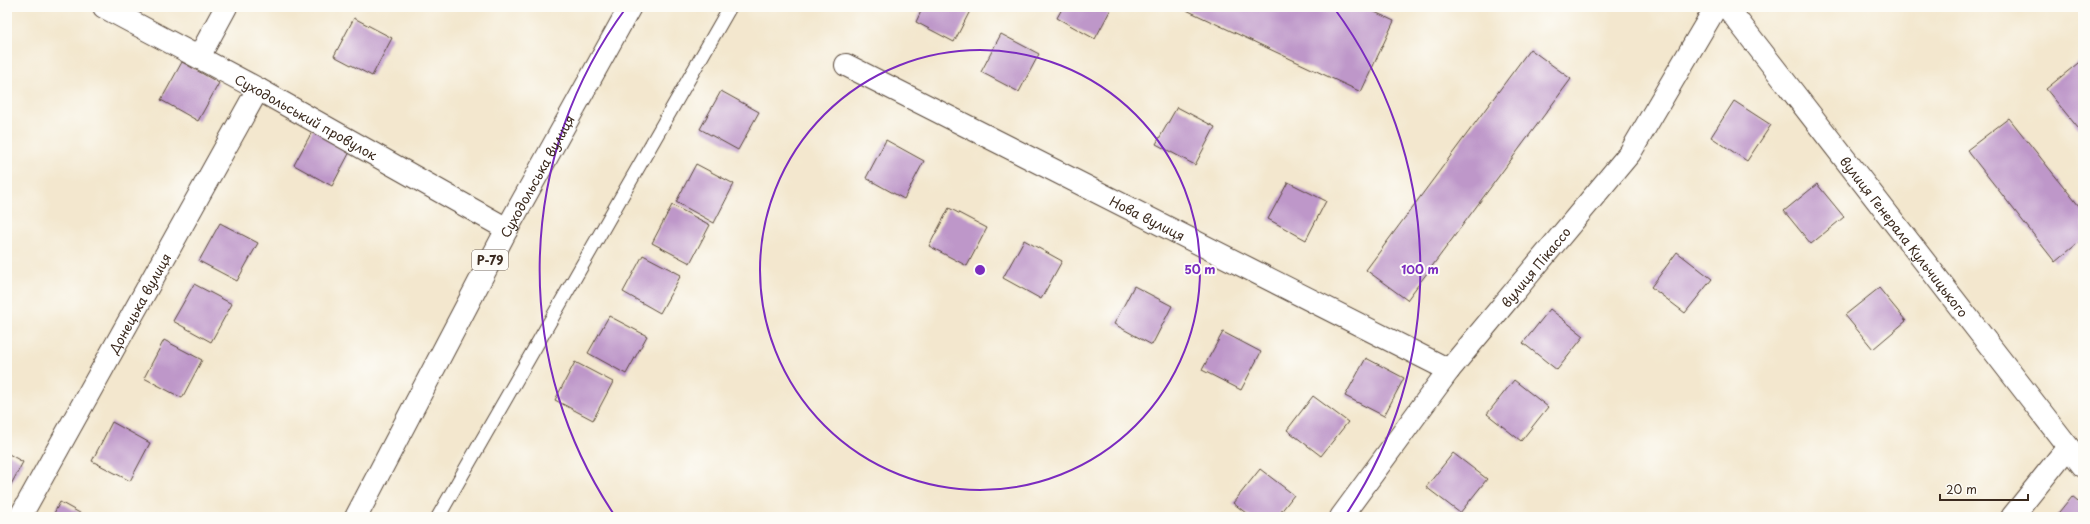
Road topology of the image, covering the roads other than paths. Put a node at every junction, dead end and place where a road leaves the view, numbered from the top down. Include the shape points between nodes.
1 (104, 7) edge
2 (226, 7) edge
3 (630, 7) edge
4 (730, 7) edge
5 (1716, 7) edge
6 (1727, 7) edge
7 (199, 57) junction
8 (846, 65) dead end
9 (258, 89) junction
10 (507, 229) junction
11 (1449, 370) junction
12 (2068, 447) junction
13 (2083, 466) edge
14 (20, 517) edge
15 (356, 517) edge
16 (438, 517) edge
17 (1341, 517) edge
18 (2012, 517) edge

1 - 7 street, Суходольський провулок
2 - 7 street
3 - 10 street, Суходольська вулиця / Р-79
4 - 16 lane
5 - 11 street, вулиця Пікассо via 1630,153
6 - 12 street, вулиця Генерала Кульчицького
7 - 9 street, Суходольський провулок
8 - 11 street, Нова вулиця
9 - 10 street, Суходольський провулок
9 - 14 street, Донецька вулиця
10 - 15 street, Суходольська вулиця / Р-79
11 - 17 street, вулиця Пікассо
12 - 13 street, вулиця Генерала Кульчицького
12 - 18 street

